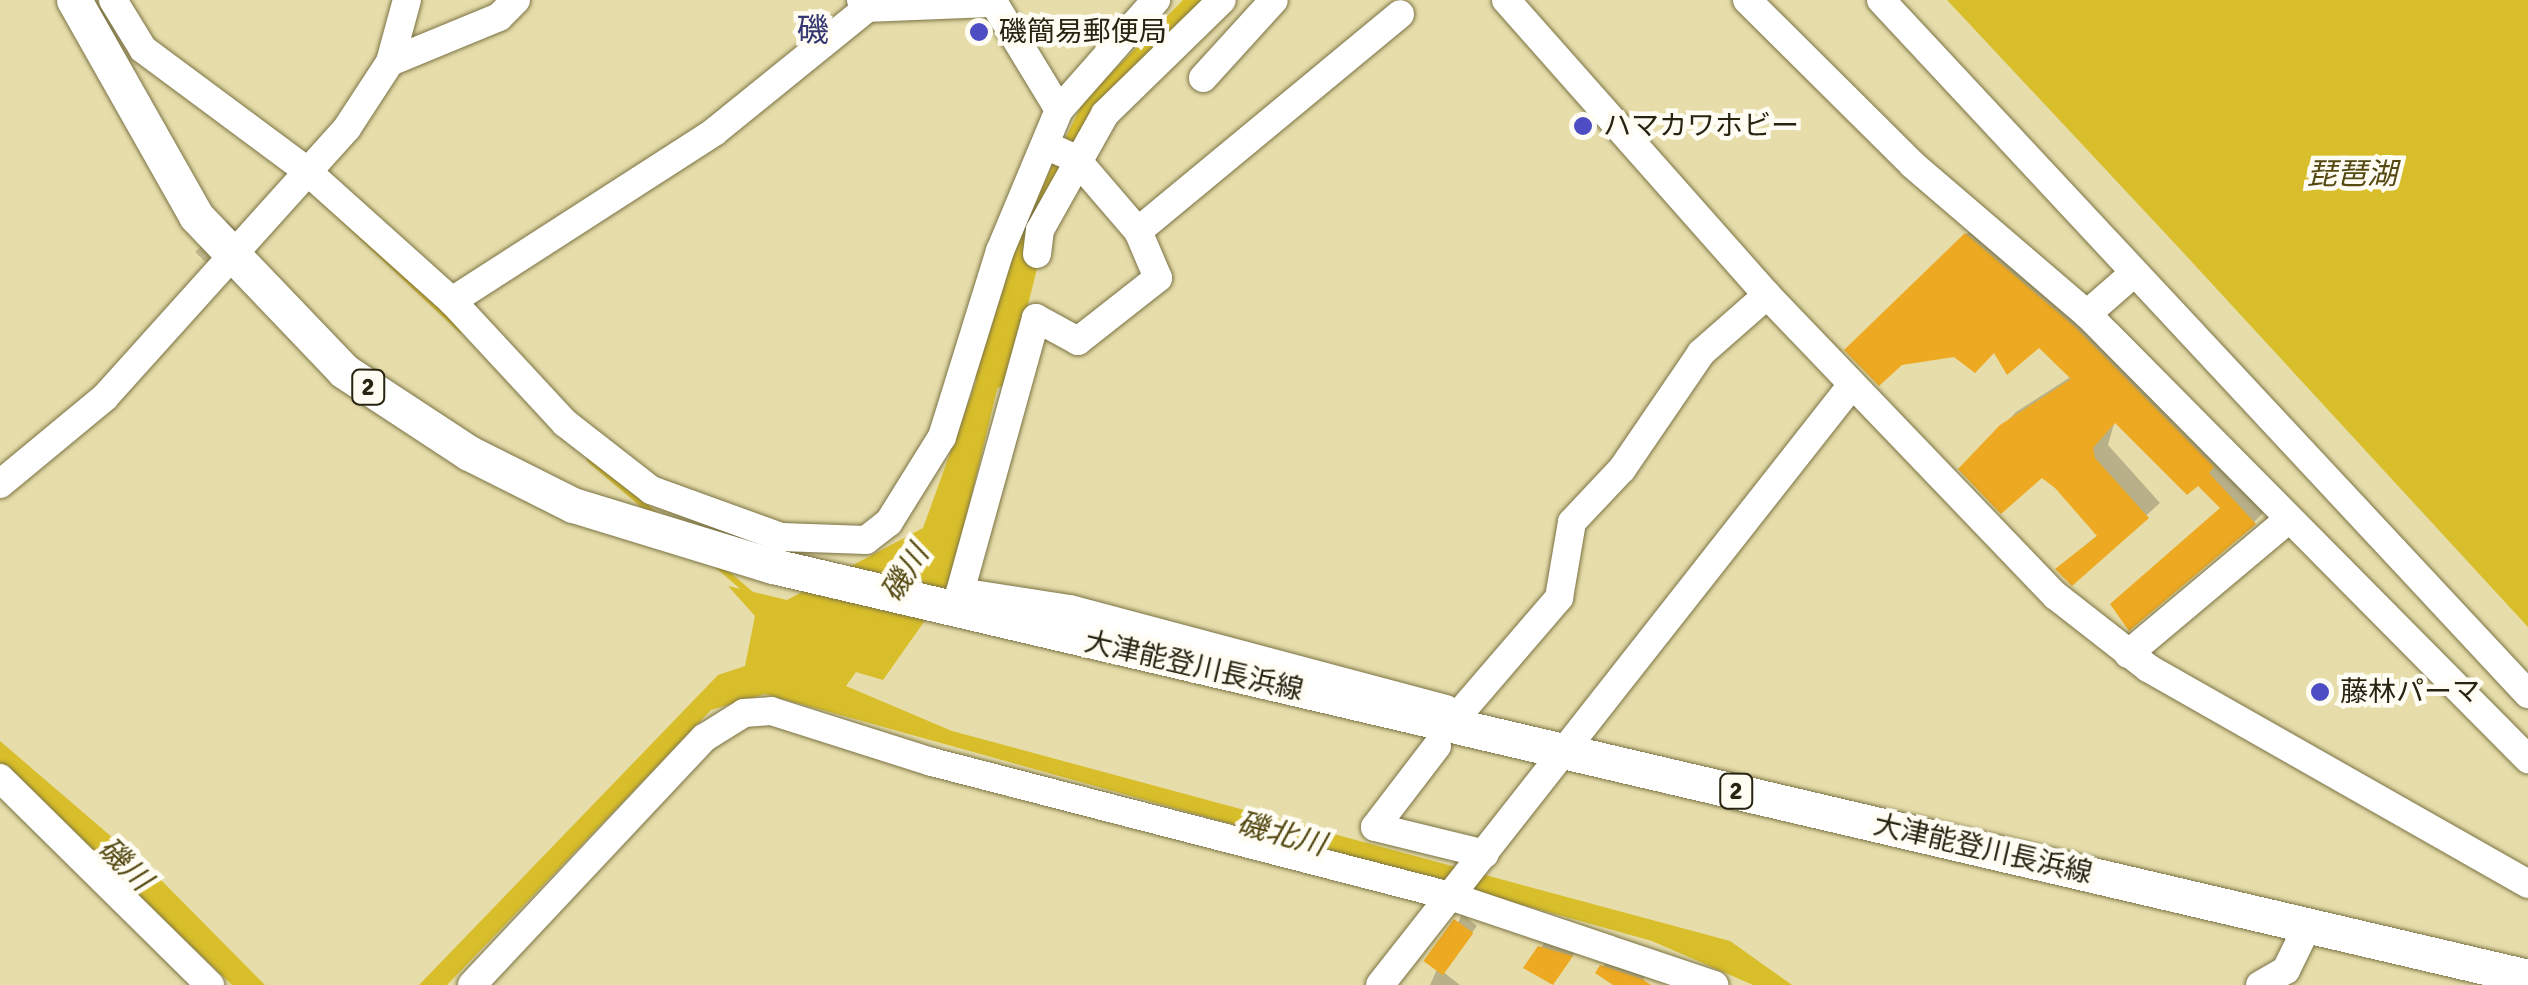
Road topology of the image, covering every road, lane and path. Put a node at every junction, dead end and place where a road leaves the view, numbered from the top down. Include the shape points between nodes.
1 (74, 0) edge
2 (407, 0) edge
3 (516, 0) edge
4 (1156, 0) edge
5 (1222, 0) edge
6 (1274, 0) edge
7 (1506, 0) edge
8 (1748, 0) edge
9 (1881, 0) edge
10 (998, 1) edge
11 (122, 4) edge
12 (864, 4) edge
13 (1400, 14) dead end
14 (390, 62) junction
15 (1203, 78) dead end
16 (1059, 110) junction
17 (1060, 152) junction
18 (307, 171) junction
19 (1138, 231) junction
20 (225, 250) junction
21 (1037, 254) dead end
22 (2134, 273) junction
23 (1767, 295) junction
24 (452, 301) junction
25 (2086, 314) junction
26 (1851, 386) junction
27 (0, 484) edge
28 (2289, 519) junction
29 (777, 551) junction
30 (2128, 654) junction
31 (2528, 694) edge
32 (1446, 721) junction
33 (1569, 751) junction
34 (2528, 759) edge
35 (0, 778) edge
36 (1482, 857) junction
37 (2528, 884) edge
38 (1453, 892) junction
39 (2308, 925) junction
40 (2528, 977) edge
41 (210, 985) edge
42 (472, 985) edge
43 (1380, 985) edge
44 (1714, 985) edge
45 (2260, 985) edge

1 - 20 main road, 大津能登川長浜線 / 2 via 196,216
2 - 14 street
3 - 14 street via 499,17
4 - 16 street
5 - 17 street
6 - 15 street
7 - 23 street
8 - 25 street via 1912,165 1996,228
9 - 22 street
10 - 12 street
10 - 16 street
11 - 18 street via 143,49
12 - 24 street via 714,132
13 - 19 street
14 - 18 street
16 - 17 street
17 - 19 street
17 - 21 street
17 - 29 street via 1000,251 942,438 889,522 866,540
18 - 20 street
18 - 24 street
19 - 32 street via 1158,278 1078,341 1036,318 960,592 1070,609
20 - 27 street via 105,396
20 - 29 main road, 大津能登川長浜線 / 2 via 344,371 468,453 574,505
22 - 25 street
22 - 31 street
23 - 26 street
23 - 32 street via 1701,353 1622,469 1572,522 1566,586
24 - 29 street via 565,423 651,490
25 - 28 street
26 - 30 street via 1989,534
26 - 33 street
28 - 30 street
28 - 34 street
29 - 32 main road, 大津能登川長浜線 / 2 via 818,575
30 - 37 street
32 - 33 main road, 大津能登川長浜線 / 2
32 - 36 street via 1375,827
33 - 36 street
33 - 39 main road, 大津能登川長浜線 / 2
35 - 41 street
36 - 38 street
38 - 42 street via 932,762 771,711 744,713 704,738
38 - 43 street
38 - 44 street
39 - 40 main road, 大津能登川長浜線 / 2
39 - 45 street via 2286,970

